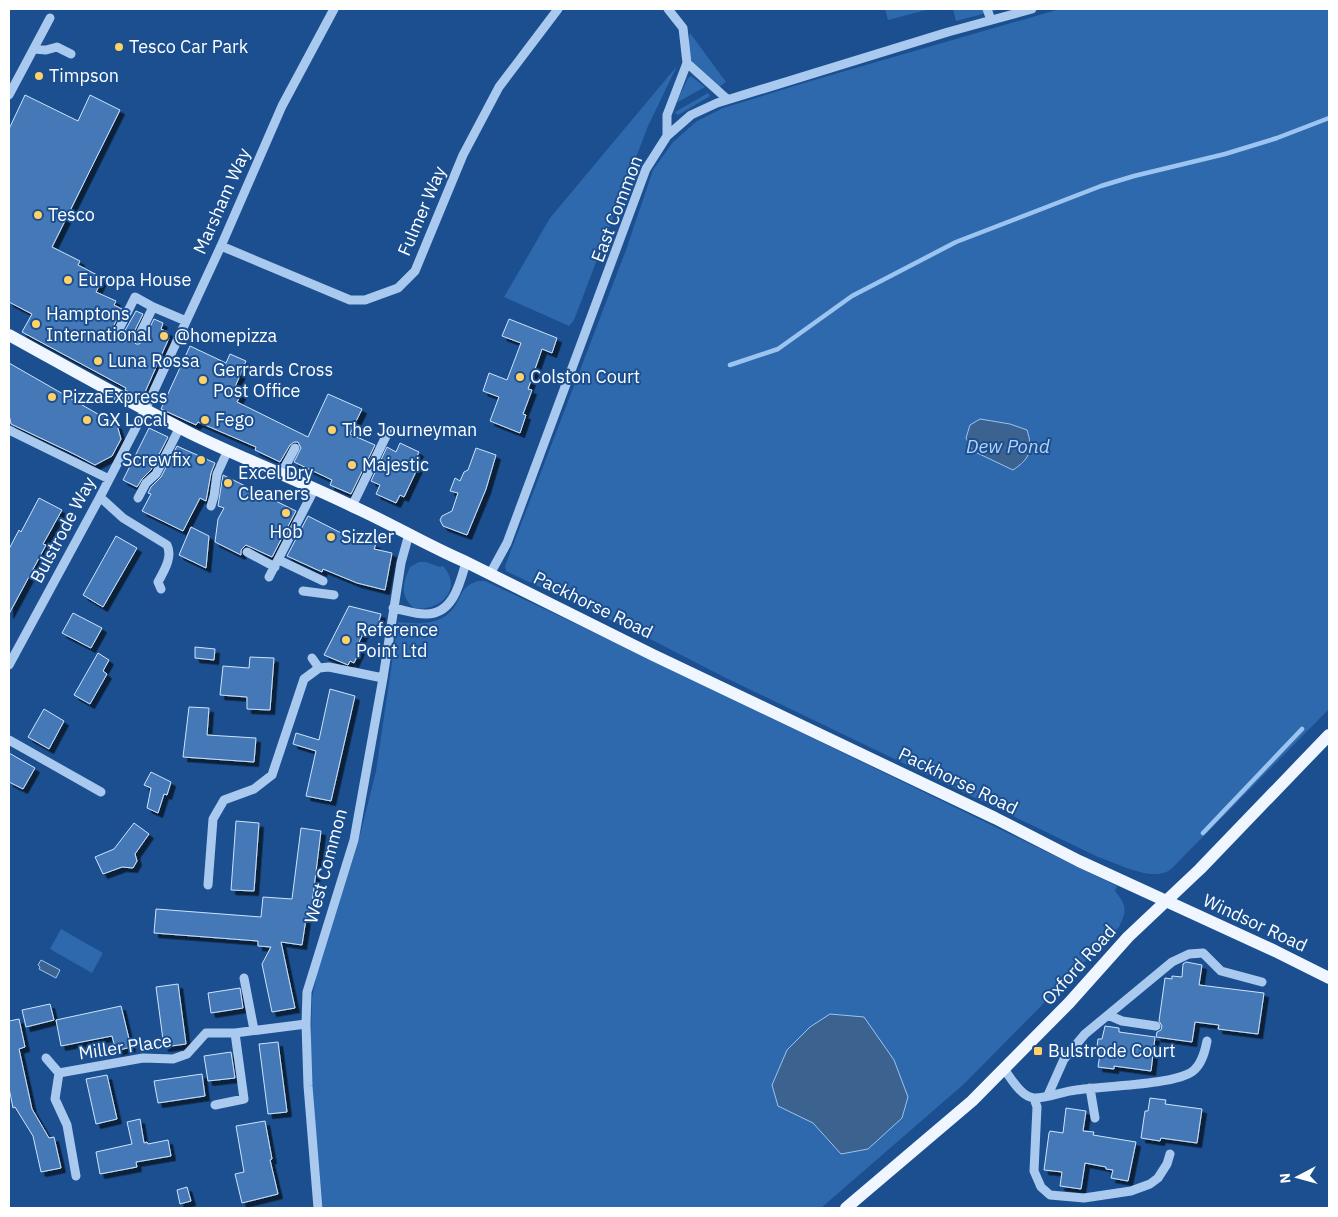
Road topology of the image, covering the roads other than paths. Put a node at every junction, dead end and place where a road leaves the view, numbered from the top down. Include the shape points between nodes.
1 (334, 9) edge
2 (558, 9) edge
3 (669, 9) edge
4 (987, 9) edge
5 (1030, 9) edge
6 (50, 18) dead end
7 (991, 20) junction
8 (34, 49) junction
9 (71, 54) dead end
10 (687, 63) junction
11 (9, 95) edge
12 (727, 99) junction
13 (667, 136) junction
14 (221, 246) junction
15 (152, 307) junction
16 (186, 321) junction
17 (118, 331) dead end
18 (9, 334) edge
19 (138, 338) dead end
20 (145, 410) junction
21 (180, 427) junction
22 (9, 430) edge
23 (389, 430) dead end
24 (295, 448) dead end
25 (228, 450) junction
26 (281, 474) junction
27 (109, 479) junction
28 (314, 490) junction
29 (100, 498) junction
30 (138, 498) dead end
31 (211, 506) dead end
32 (352, 506) junction
33 (410, 534) junction
34 (248, 552) dead end
35 (466, 562) junction
36 (277, 564) junction
37 (490, 574) junction
38 (269, 577) dead end
39 (323, 581) dead end
40 (162, 589) dead end
41 (303, 591) dead end
42 (334, 595) dead end
43 (393, 608) junction
44 (312, 658) dead end
45 (9, 665) edge
46 (319, 668) junction
47 (382, 678) junction
48 (1329, 735) edge
49 (9, 740) edge
50 (101, 792) dead end
51 (208, 885) dead end
52 (1166, 900) junction
53 (244, 978) dead end
54 (1329, 978) edge
55 (1262, 982) dead end
56 (1108, 1015) junction
57 (306, 1024) junction
58 (1156, 1026) dead end
59 (254, 1030) junction
60 (235, 1033) junction
61 (1207, 1040) dead end
62 (46, 1058) dead end
63 (1004, 1069) junction
64 (59, 1073) junction
65 (1090, 1088) junction
66 (1048, 1095) junction
67 (1034, 1098) junction
68 (215, 1105) dead end
69 (1096, 1118) dead end
70 (1170, 1154) dead end
71 (76, 1176) dead end
72 (318, 1208) edge
73 (846, 1208) edge

1 - 14 street, Marsham Way via 282,106
2 - 14 street, Fulmer Way via 499,87 463,155 415,271 398,288 365,300 350,300
3 - 10 street via 684,28
4 - 7 street
5 - 7 street, East Common
6 - 8 street
7 - 12 street, East Common
8 - 9 street via 57,47
8 - 11 street
10 - 12 street
10 - 13 street via 667,115
12 - 13 street, East Common via 691,115
13 - 37 street, East Common via 646,169 507,543
14 - 16 street, Marsham Way
15 - 16 street
15 - 17 street via 135,297
15 - 19 street
16 - 20 street, Marsham Way
18 - 20 main road, Packhorse Road
20 - 21 main road, Packhorse Road
20 - 27 street, Bulstrode Way
21 - 25 main road, Packhorse Road
21 - 30 street via 156,474 146,483
22 - 27 street
23 - 32 street
24 - 26 street
25 - 26 main road, Packhorse Road
25 - 31 street via 217,474
26 - 28 main road, Packhorse Road
27 - 29 street, Bulstrode Way
28 - 32 main road, Packhorse Road
28 - 36 street
29 - 40 street via 123,518 167,546 169,558 158,582
29 - 45 street, Bulstrode Way
32 - 33 main road, Packhorse Road
33 - 35 main road, Packhorse Road
33 - 43 street, West Common
34 - 36 street
35 - 37 main road, Packhorse Road
35 - 43 street via 448,606 439,612 426,614
36 - 38 street
36 - 39 street
37 - 52 main road, Packhorse Road
41 - 42 street
43 - 47 street, West Common
44 - 46 street
46 - 47 street via 329,667
46 - 51 street via 304,680 272,775 254,789 224,800 213,819
47 - 57 street, West Common via 354,840 307,992
48 - 52 main road, Oxford Road
49 - 50 street
52 - 54 main road, Windsor Road
52 - 63 main road, Oxford Road
53 - 59 street
55 - 56 street via 1221,971 1203,953 1189,954 1172,962
56 - 58 street via 1122,1021
56 - 66 street via 1085,1034 1064,1060
57 - 59 street, Miller Place
57 - 72 street, West Common
59 - 60 street, Miller Place
60 - 64 street, Miller Place via 206,1033 188,1054 173,1059 143,1058
60 - 68 street via 244,1099
61 - 65 street via 1202,1060 1193,1071 1182,1077
62 - 64 street, Miller Place
63 - 67 street via 1024,1094
63 - 73 main road, Oxford Road via 972,1101
64 - 71 street, Miller Place via 55,1099 67,1125
65 - 66 street
65 - 69 street
66 - 67 street
67 - 70 street via 1037,1107 1034,1172 1050,1196 1084,1198 1131,1191 1158,1178

